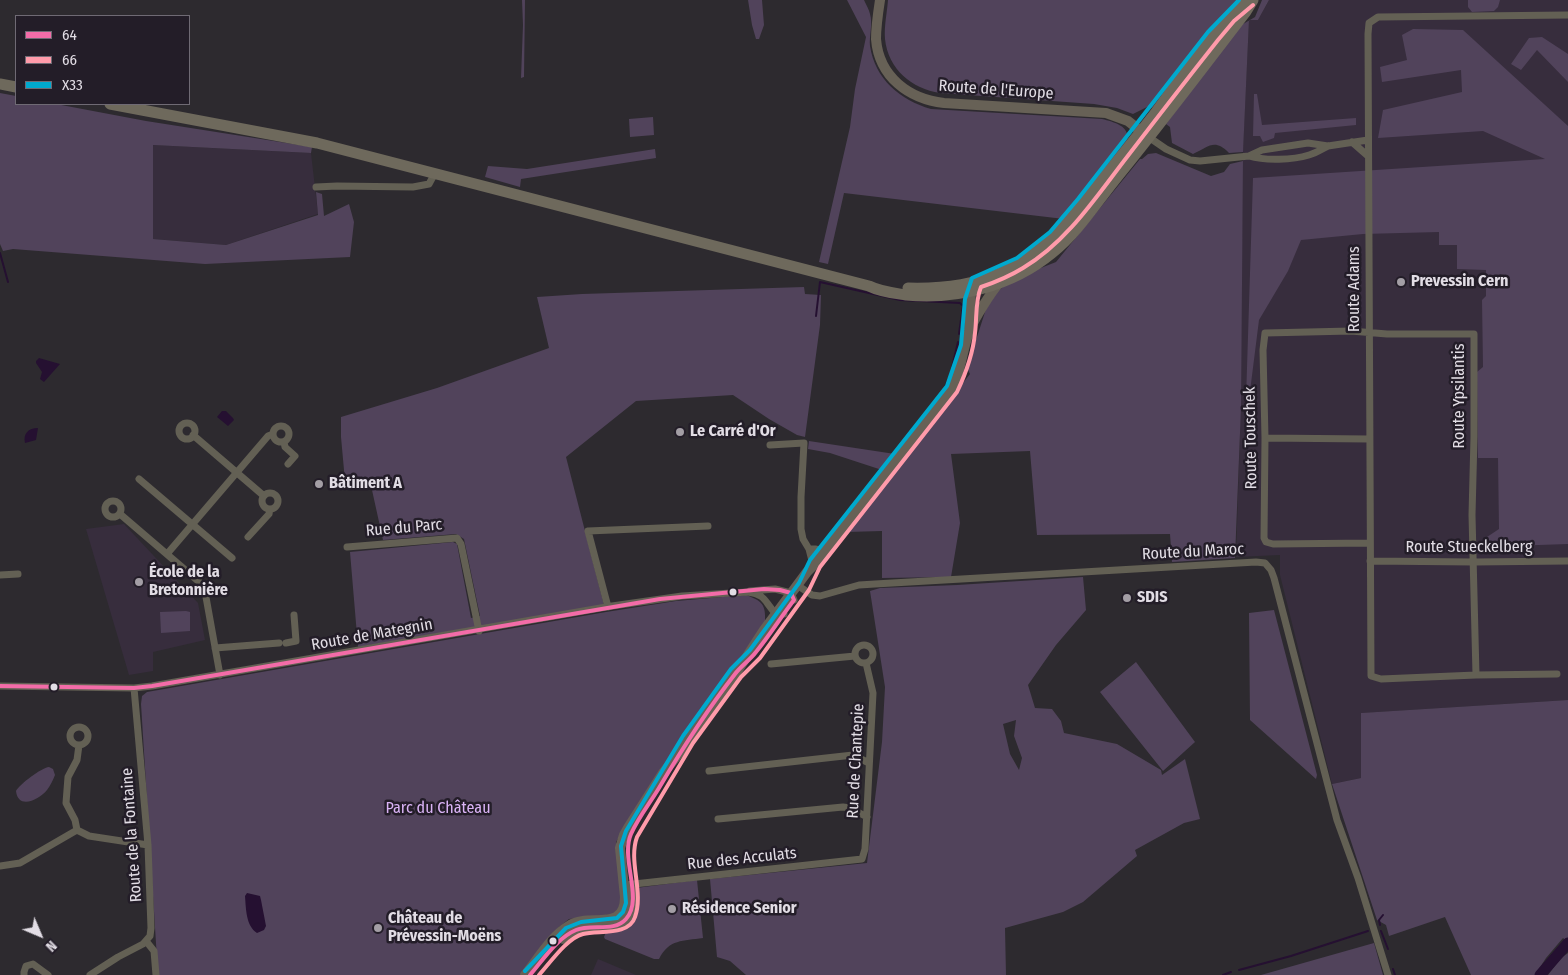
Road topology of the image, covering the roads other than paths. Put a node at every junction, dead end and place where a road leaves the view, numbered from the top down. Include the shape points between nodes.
1 (880, 0) edge
2 (1251, 0) edge
3 (1568, 15) edge
4 (0, 84) edge
5 (15, 87) edge
6 (115, 105) edge
7 (1145, 134) junction
8 (1368, 140) junction
9 (1352, 142) junction
10 (1328, 146) junction
11 (1249, 156) junction
12 (1368, 156) junction
13 (435, 172) junction
14 (316, 187) dead end
15 (1000, 282) junction
16 (977, 287) junction
17 (985, 303) junction
18 (969, 331) junction
19 (1369, 332) junction
20 (273, 434) junction
21 (193, 436) dead end
22 (1266, 438) junction
23 (1369, 439) junction
24 (284, 442) junction
25 (770, 445) dead end
26 (288, 464) dead end
27 (236, 472) junction
28 (139, 479) dead end
29 (264, 496) junction
30 (270, 508) junction
31 (120, 514) dead end
32 (192, 524) junction
33 (708, 526) dead end
34 (248, 537) dead end
35 (1370, 544) junction
36 (347, 547) dead end
37 (809, 549) junction
38 (825, 552) junction
39 (168, 554) junction
40 (232, 558) dead end
41 (1370, 561) junction
42 (1568, 561) edge
43 (1474, 562) junction
44 (815, 564) junction
45 (18, 574) dead end
46 (0, 575) edge
47 (748, 592) junction
48 (796, 592) junction
49 (608, 607) junction
50 (780, 614) junction
51 (294, 615) dead end
52 (479, 631) junction
53 (215, 648) junction
54 (855, 656) junction
55 (866, 663) junction
56 (771, 664) dead end
57 (1556, 674) dead end
58 (220, 675) junction
59 (1476, 675) junction
60 (0, 686) edge
61 (134, 688) junction
62 (79, 745) dead end
63 (869, 763) junction
64 (709, 771) dead end
65 (867, 818) junction
66 (718, 819) dead end
67 (78, 830) junction
68 (148, 845) junction
69 (862, 859) joint
70 (0, 866) edge
71 (628, 885) junction
72 (146, 941) junction
73 (24, 975) edge
74 (48, 975) edge
75 (90, 975) edge
76 (156, 975) edge
77 (525, 975) edge
78 (530, 975) edge
79 (1388, 975) edge

1 - 7 main road, Route de l'Europe via 876,38 881,59 895,81 915,96 944,103 1106,113 1128,121
2 - 7 main road via 1215,33
3 - 8 street, Route Adams via 1384,16 1374,19 1368,26
4 - 5 main road
6 - 13 main road via 289,137
7 - 11 street via 1190,160
7 - 15 main road via 1070,237 1042,261
7 - 16 main road via 1049,242 1020,264
8 - 9 street
8 - 12 street, Route Adams
9 - 10 street
9 - 12 street
10 - 11 street via 1308,143 1276,147
10 - 11 street via 1309,155 1261,160
12 - 19 street, Route Adams
13 - 14 street via 428,184 413,187
13 - 16 main road via 879,291 941,296
15 - 16 main road
15 - 17 main road
16 - 17 main road via 987,295
16 - 18 main road
17 - 18 main road
18 - 38 main road via 952,389
19 - 22 street, Route Touschek via 1265,334
19 - 23 street, Route Adams
19 - 43 street, Route Ypsilantis via 1474,334
20 - 24 street via 275,439
20 - 24 street via 280,426 288,428 290,436
20 - 27 street
21 - 27 street
22 - 23 street
22 - 35 street, Route Touschek via 1266,542
23 - 35 street, Route Adams
24 - 26 street via 295,456
25 - 37 street via 804,443 801,529
27 - 29 street
27 - 32 street
28 - 32 street
29 - 30 street via 264,506
29 - 30 street via 272,493 277,497 276,506
30 - 34 street via 269,514
31 - 39 street
32 - 39 street
32 - 40 street
33 - 49 street via 588,531
35 - 41 street, Route Adams
36 - 52 street, Rue du Parc via 457,538 461,544
37 - 38 street
37 - 44 street
38 - 44 main road
39 - 53 street via 204,586
41 - 43 street, Route Stueckelberg
41 - 59 street, Route Adams via 1371,676 1382,679
42 - 43 street, Route Stueckelberg
43 - 59 street
44 - 48 main road
45 - 46 street
47 - 48 street, Route de Mategnin via 775,589
47 - 49 street, Route de Mategnin via 682,596
47 - 50 street via 763,597
48 - 50 main road
48 - 79 street, Route du Maroc via 820,596 859,585 1265,563 1274,578 1335,812
49 - 52 street, Route de Mategnin
50 - 71 main road via 742,661 680,752 628,840
51 - 53 street via 296,641
52 - 58 street, Route de Mategnin
53 - 58 street
54 - 55 street via 858,661
54 - 55 street via 859,647 870,647 873,656
54 - 56 street
55 - 63 street, Rue de Chantepie via 873,694
57 - 59 street
58 - 61 street, Route de Mategnin
60 - 61 street, Route de Mategnin
61 - 68 street, Route de la Fontaine
62 - 67 street via 77,760 68,777 66,803
63 - 64 street via 853,756
63 - 65 street, Rue de Chantepie
65 - 66 street via 843,807
65 - 69 street, Rue de Chantepie
67 - 68 street via 89,836
67 - 70 street via 20,863
68 - 72 street, Route de la Fontaine via 152,928
69 - 71 street, Rue des Acculats
71 - 77 main road via 625,904 618,916 570,924
71 - 78 main road via 631,910 624,921 569,933
72 - 75 street
72 - 76 street via 154,951
73 - 74 street via 26,966 33,964

